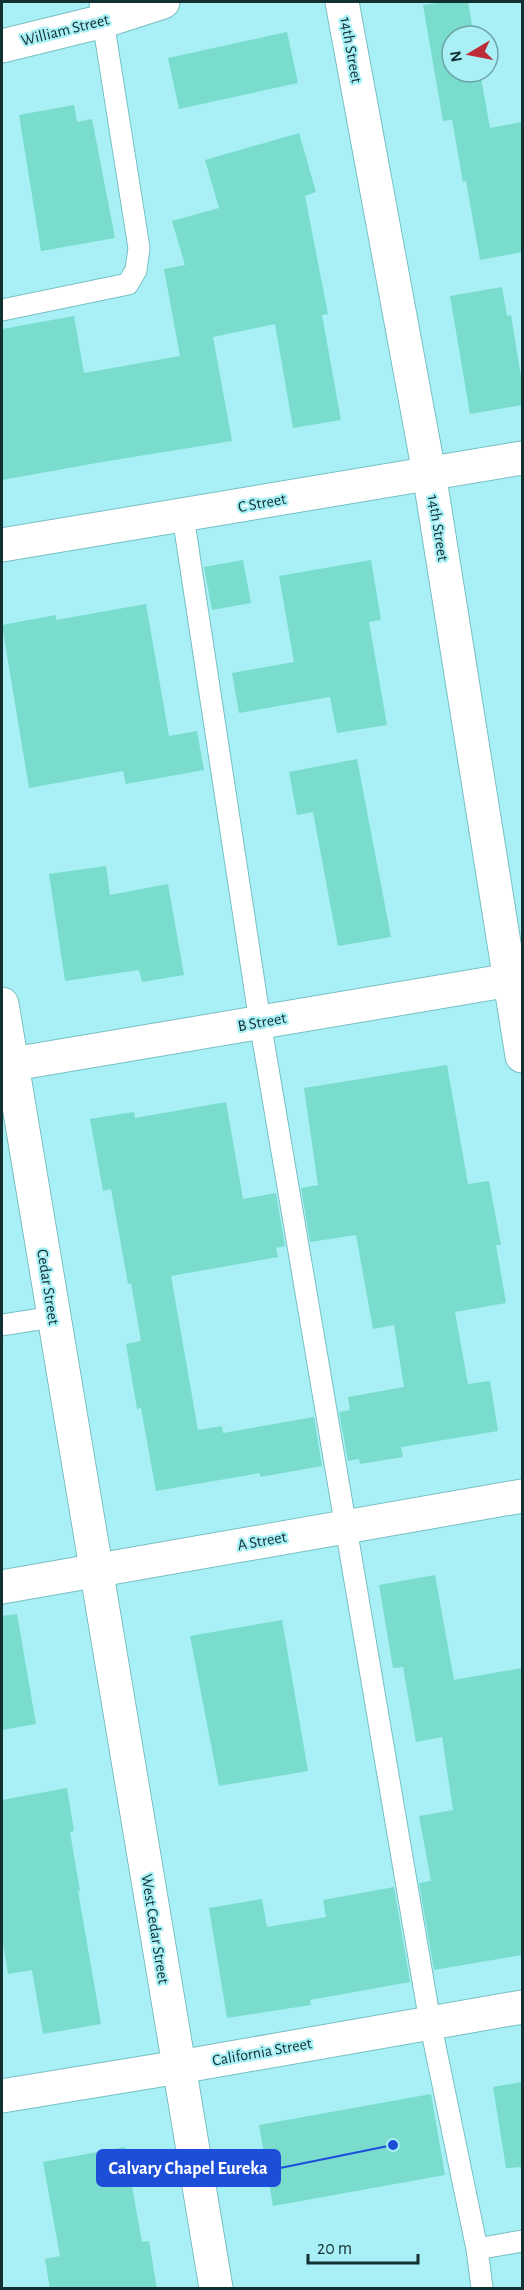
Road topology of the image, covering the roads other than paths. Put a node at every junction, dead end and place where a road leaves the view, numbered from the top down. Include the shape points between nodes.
1 (163, 2) edge
2 (342, 2) edge
3 (102, 11) edge
4 (2, 46) edge
5 (2, 310) edge
6 (522, 458) edge
7 (429, 473) junction
8 (183, 516) junction
9 (2, 545) edge
10 (516, 979) edge
11 (2, 1004) edge
12 (260, 1022) junction
13 (522, 1056) edge
14 (6, 1065) edge
15 (53, 1317) junction
16 (2, 1325) edge
17 (522, 1496) edge
18 (347, 1526) junction
19 (95, 1570) junction
20 (2, 1587) edge
21 (522, 2007) edge
22 (430, 2022) junction
23 (179, 2067) junction
24 (2, 2096) edge
25 (522, 2241) edge
26 (477, 2249) junction
27 (216, 2289) edge
28 (482, 2289) edge

1 - 3 street, William Street
2 - 7 street, 14th Street
3 - 4 street, William Street
3 - 5 lane via 139,248 136,270 128,284
6 - 7 street, C Street
7 - 8 street, C Street
7 - 10 street, 14th Street
8 - 9 street, C Street
8 - 12 lane
10 - 12 street, B Street
10 - 13 street, 14th Street
11 - 14 street, Cedar Street
12 - 14 street, B Street
12 - 18 lane
14 - 15 street, Cedar Street
15 - 16 lane
15 - 19 street, Cedar Street
17 - 18 street, A Street
18 - 19 street, A Street
18 - 22 lane
19 - 20 street, A Street
19 - 23 street, West Cedar Street
21 - 22 street, California Street
22 - 23 street, California Street
22 - 26 lane
23 - 24 street, California Street
23 - 27 street, West Cedar Street
25 - 26 lane
26 - 28 lane

